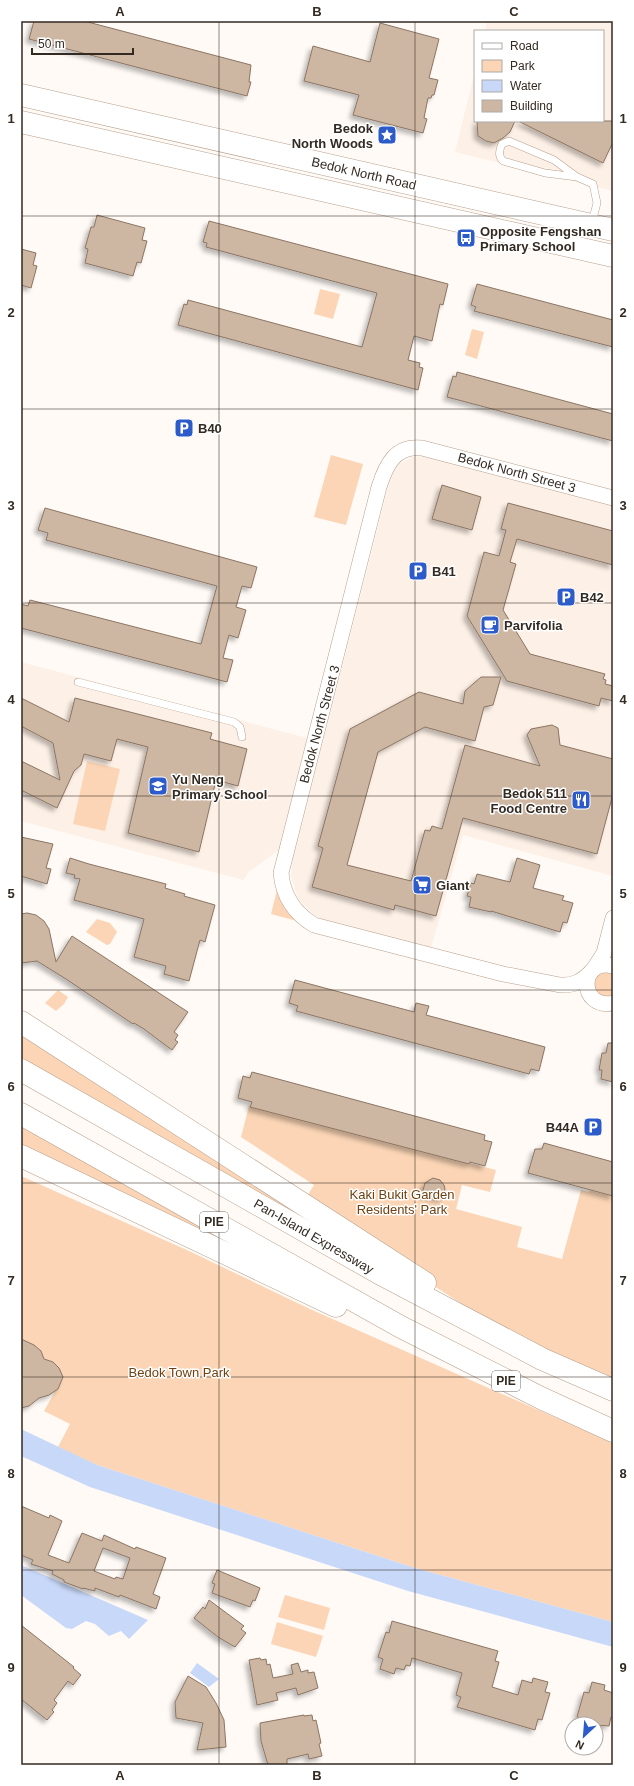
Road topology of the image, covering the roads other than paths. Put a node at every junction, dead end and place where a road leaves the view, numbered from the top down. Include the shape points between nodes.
1 (21, 95) edge
2 (21, 122) edge
3 (577, 177) junction
4 (591, 225) junction
5 (613, 230) edge
6 (613, 256) edge
7 (613, 498) edge
8 (78, 682) dead end
9 (242, 737) dead end
10 (613, 918) edge
11 (613, 966) edge
12 (592, 971) junction
13 (609, 1004) edge
14 (21, 1022) edge
15 (21, 1070) edge
16 (21, 1114) edge
17 (21, 1156) edge
18 (401, 1327) junction
19 (542, 1359) junction
20 (613, 1390) edge
21 (613, 1431) edge

1 - 4 main road, Bedok North Road
2 - 6 main road, Bedok North Road
3 - 3 lane via 545,173 503,161 499,150 502,144 509,140 554,160
3 - 4 lane via 593,184 596,189 597,202
4 - 5 main road, Bedok North Road
7 - 12 street, Bedok North Street 3 via 422,448 405,449 391,458 379,487 281,873 292,905 314,925 503,974 560,985 578,983
8 - 9 lane via 234,722 241,729
10 - 12 street via 604,954
11 - 12 street via 600,966
12 - 13 street via 587,979 587,989 592,998
14 - 19 main road
15 - 19 main road, Pan-Island Expressway via 379,1273
16 - 18 main road, PIE
17 - 18 main road via 376,1326
18 - 21 main road, PIE via 541,1398
19 - 20 main road, Pan-Island Expressway

